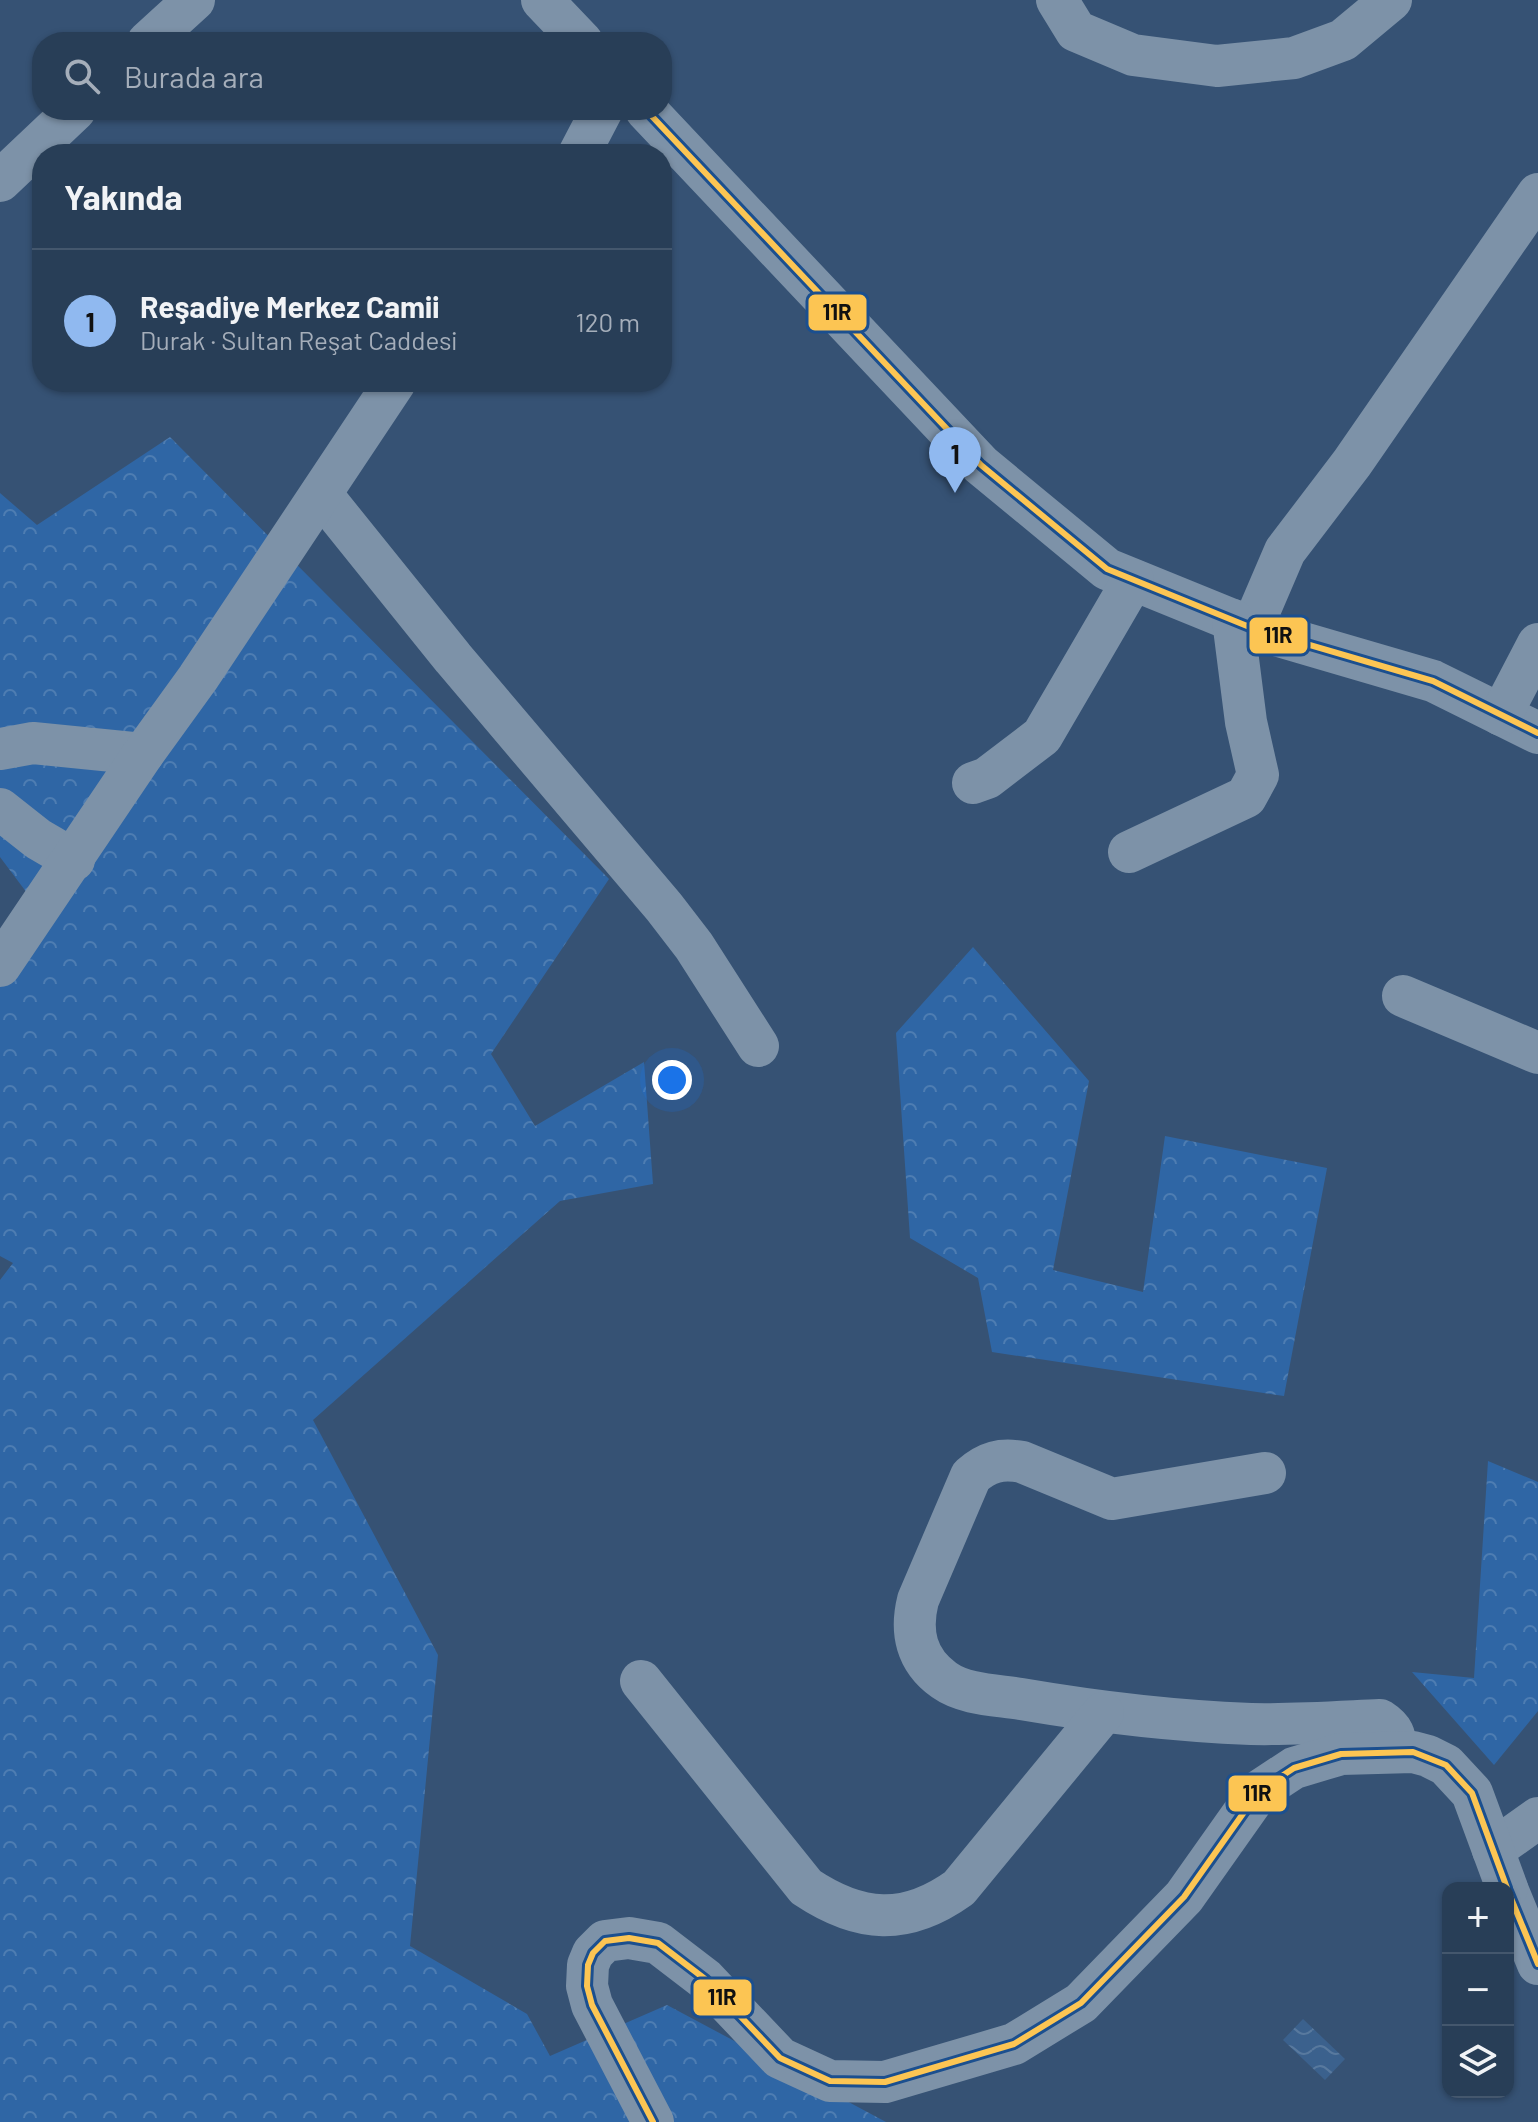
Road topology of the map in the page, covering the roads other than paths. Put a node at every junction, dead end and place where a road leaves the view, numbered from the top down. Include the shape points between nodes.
1 (194, 0) edge
2 (542, 0) edge
3 (1057, 0) edge
4 (1391, 0) edge
5 (159, 32) edge
6 (572, 32) edge
7 (64, 120) edge
8 (597, 120) edge
9 (655, 120) edge
10 (39, 144) edge
11 (584, 144) edge
12 (32, 151) edge
13 (0, 181) edge
14 (1538, 194) edge
15 (388, 392) edge
16 (321, 494) junction
17 (1133, 580) junction
18 (1242, 624) junction
19 (1538, 644) edge
20 (1501, 715) junction
21 (1538, 733) edge
22 (0, 749) edge
23 (143, 754) junction
24 (973, 783) dead end
25 (0, 809) edge
26 (1129, 852) dead end
27 (74, 860) junction
28 (0, 966) edge
29 (1403, 996) dead end
30 (758, 1046) dead end
31 (1538, 1053) edge
32 (1265, 1473) dead end
33 (641, 1681) dead end
34 (1103, 1713) junction
35 (1397, 1751) junction
36 (1538, 1818) edge
37 (1503, 1876) edge
38 (1538, 1964) edge
39 (653, 2122) edge

1 - 5 street
2 - 6 street
3 - 4 street via 1076,31 1133,55 1217,66 1294,58 1343,40
7 - 10 street
8 - 11 street
9 - 17 street via 981,465 1107,569
12 - 13 street
14 - 18 street via 1285,551
15 - 16 street
16 - 23 street
16 - 30 street via 664,907
17 - 18 street
17 - 24 street via 1042,736
18 - 20 street via 1433,681
18 - 26 street via 1246,722 1258,775 1246,797
19 - 20 street
20 - 21 street
22 - 23 street via 33,743
23 - 27 street
25 - 27 street
27 - 28 street
29 - 31 street
32 - 34 street via 1112,1499 1008,1459 981,1467 971,1476 918,1600 915,1636 922,1657 961,1689
33 - 34 street via 806,1887 851,1911 877,1916 921,1910 959,1888
34 - 35 street via 1253,1724 1380,1720 1395,1735
35 - 37 street via 1428,1756 1462,1780 1472,1793
35 - 39 street via 1329,1757 1276,1779 1259,1791 1184,1897 1081,2003 1014,2044 885,2082 830,2081 780,2058 705,1979 658,1943 605,1941 588,1965 592,2005
36 - 37 street
37 - 38 street

